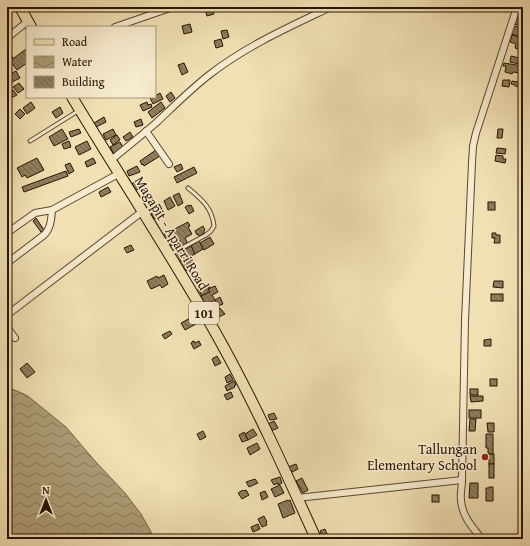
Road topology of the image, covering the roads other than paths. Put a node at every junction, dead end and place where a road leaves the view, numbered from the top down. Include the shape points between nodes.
1 (20, 7) edge
2 (173, 7) edge
3 (331, 7) edge
4 (517, 7) edge
5 (29, 24) edge
6 (118, 26) edge
7 (7, 38) edge
8 (73, 98) edge
9 (80, 110) junction
10 (146, 131) junction
11 (30, 141) dead end
12 (110, 161) junction
13 (169, 164) dead end
14 (120, 173) junction
15 (188, 188) dead end
16 (52, 210) junction
17 (143, 211) junction
18 (7, 232) edge
19 (169, 254) junction
20 (7, 263) edge
21 (7, 314) edge
22 (7, 327) edge
23 (15, 338) dead end
24 (462, 480) junction
25 (297, 498) junction
26 (316, 539) edge
27 (482, 539) edge

1 - 5 main road
2 - 6 street
3 - 10 street via 277,33 209,74
4 - 24 street via 473,146 465,304
5 - 7 street
8 - 9 main road, Magapit - Aparri Road / 101
9 - 11 lane
9 - 12 main road, Magapit - Aparri Road / 101
10 - 12 street
10 - 13 street
12 - 14 main road, Magapit - Aparri Road / 101
14 - 16 street
14 - 17 main road, Magapit - Aparri Road / 101
15 - 19 lane via 203,201 214,226 206,235
16 - 18 street via 35,213
16 - 20 street via 48,231
17 - 19 main road, Magapit - Aparri Road / 101
17 - 21 street
19 - 25 main road, Magapit - Aparri Road / 101 via 249,395
22 - 23 street
24 - 25 street
24 - 27 street via 463,512
25 - 26 main road, Magapit - Aparri Road / 101

